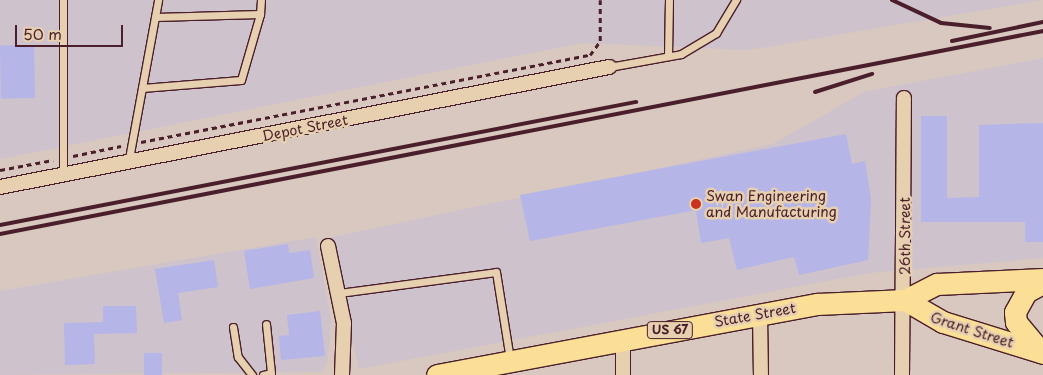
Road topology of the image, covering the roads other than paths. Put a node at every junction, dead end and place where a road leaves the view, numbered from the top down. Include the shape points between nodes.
1 (63, 0) edge
2 (158, 0) edge
3 (261, 0) edge
4 (669, 0) edge
5 (736, 0) edge
6 (260, 14) junction
7 (155, 17) junction
8 (668, 56) junction
9 (609, 67) joint
10 (142, 88) junction
11 (904, 98) dead end
12 (128, 164) junction
13 (63, 176) junction
14 (0, 187) edge
15 (328, 246) dead end
16 (1043, 279) edge
17 (1043, 283) edge
18 (339, 294) junction
19 (905, 300) junction
20 (760, 314) junction
21 (266, 324) dead end
22 (233, 326) dead end
23 (623, 339) junction
24 (1043, 353) edge
25 (510, 361) junction
26 (252, 375) edge
27 (263, 375) edge
28 (342, 375) edge
29 (437, 375) edge
30 (623, 375) edge
31 (760, 375) edge
32 (902, 375) edge

1 - 13 lane
2 - 7 lane
3 - 6 lane
4 - 8 lane
5 - 8 lane via 716,33
6 - 7 lane
6 - 10 lane via 241,80
7 - 10 lane
8 - 9 lane
9 - 12 street, Depot Street
10 - 12 lane
11 - 19 street, 26th Street
12 - 13 street, Depot Street
13 - 14 street, Depot Street
15 - 18 street
16 - 19 main road, State Street / US 67 via 937,284
17 - 24 main road via 1026,292 1015,312 1016,322
18 - 25 lane via 496,272
18 - 28 street
19 - 20 main road, State Street / US 67 via 816,304
19 - 24 main road, Grant Street via 943,322
19 - 32 street, 26th Street
20 - 23 main road, State Street / US 67
20 - 31 street
21 - 27 lane via 271,373
22 - 26 lane via 238,357
23 - 25 main road, State Street / US 67
23 - 30 street
25 - 29 main road, State Street / US 67

